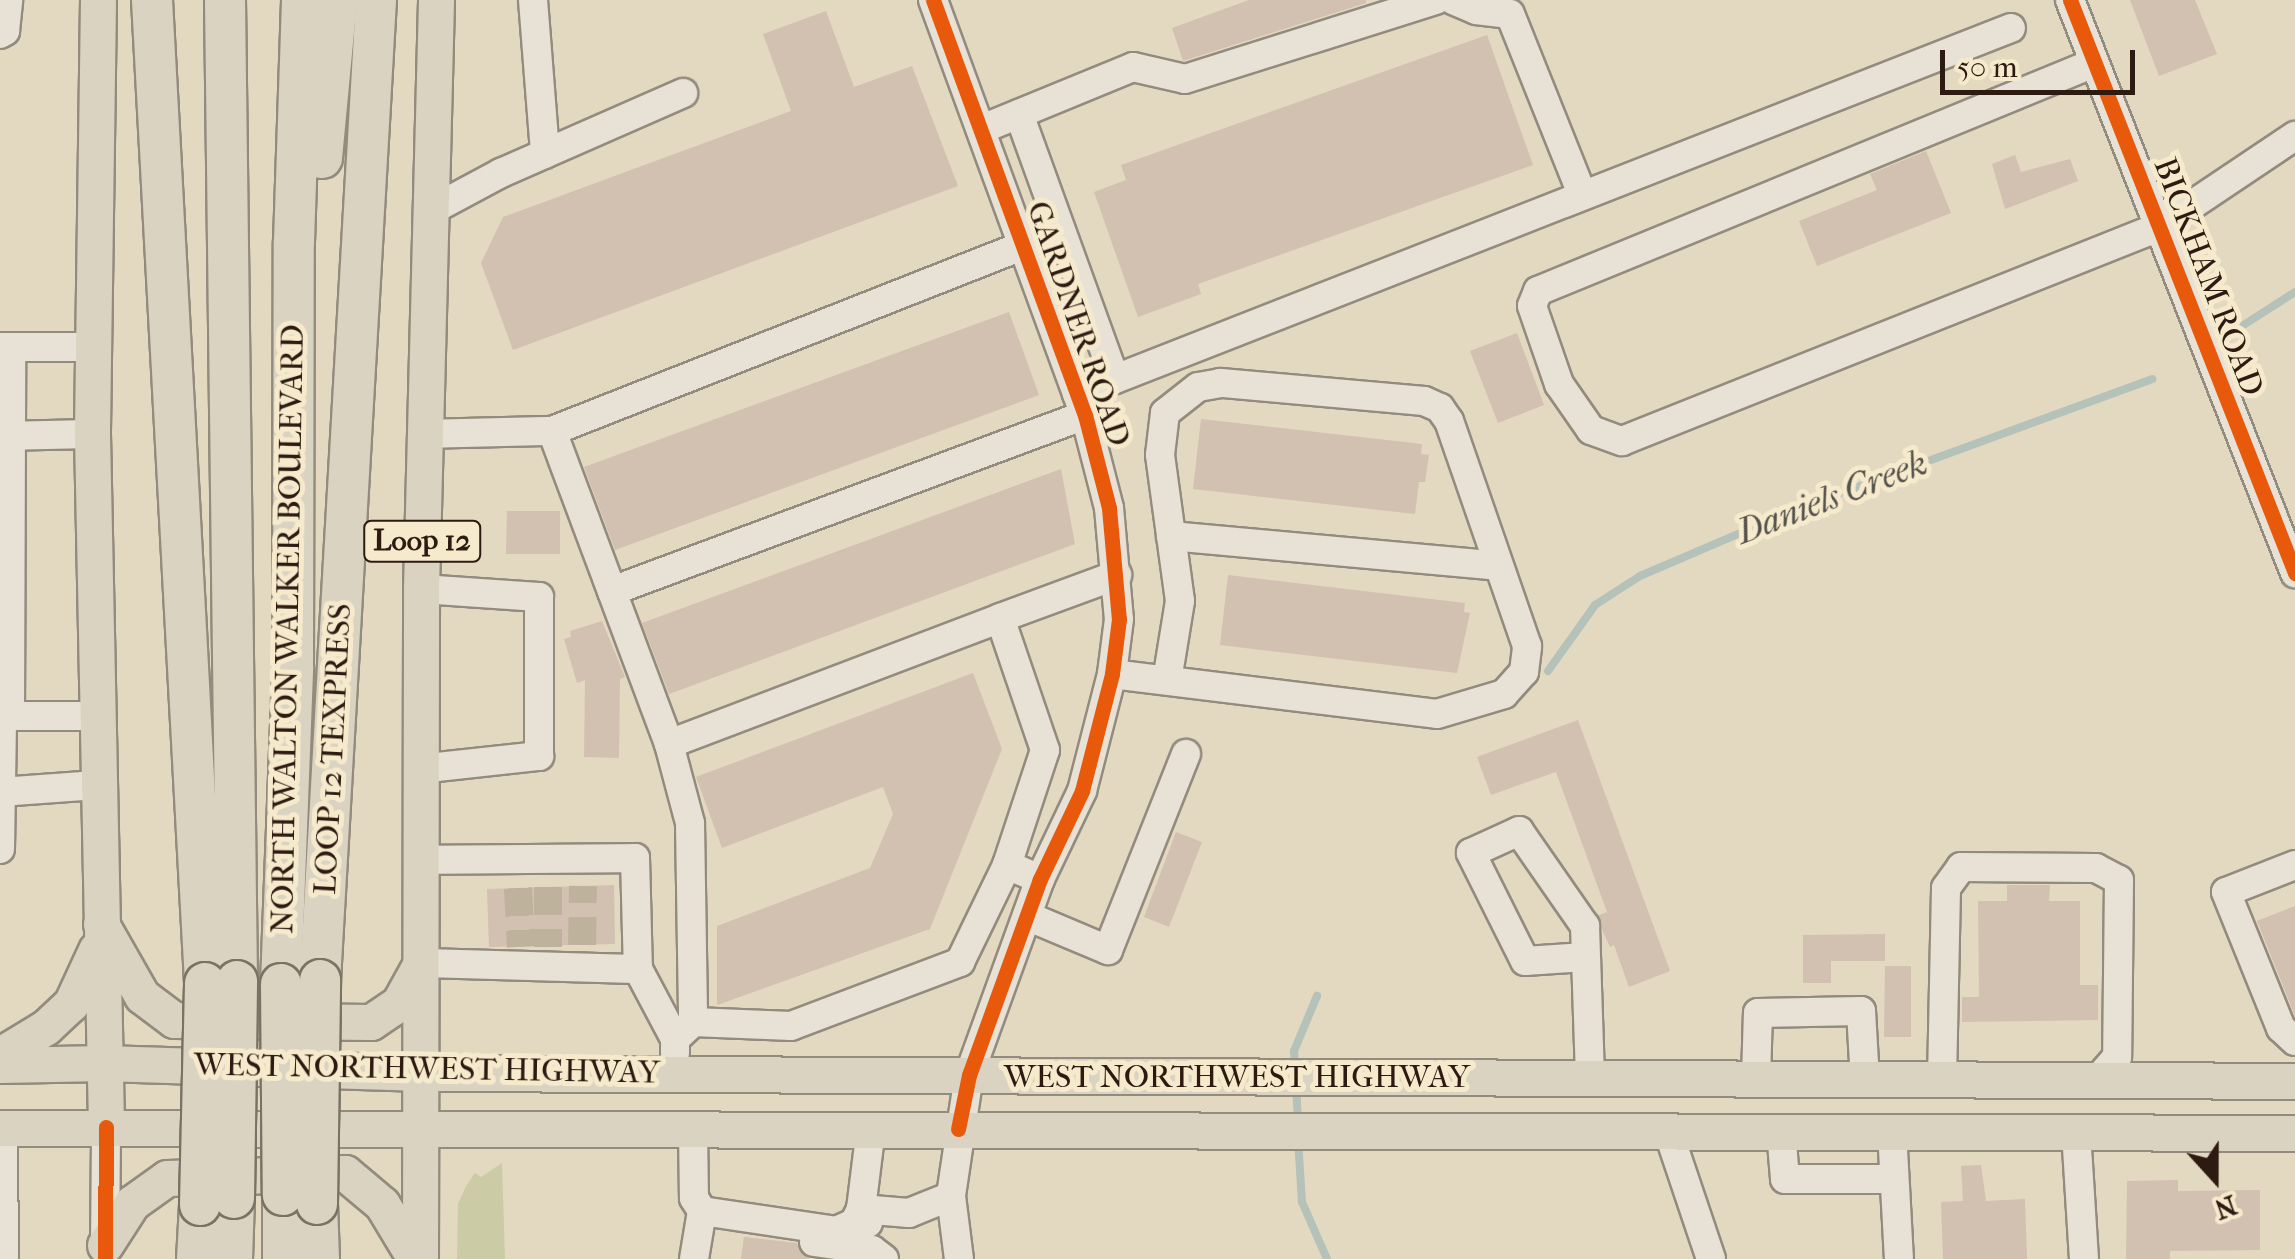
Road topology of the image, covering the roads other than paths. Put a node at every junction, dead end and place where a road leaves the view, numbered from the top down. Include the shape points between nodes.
1 (8, 0) edge
2 (152, 0) edge
3 (225, 0) edge
4 (302, 0) edge
5 (336, 0) edge
6 (376, 0) edge
7 (533, 0) edge
8 (1436, 0) edge
9 (1452, 0) edge
10 (2070, 0) edge
11 (942, 2) edge
12 (98, 4) edge
13 (436, 5) edge
14 (2011, 28) dead end
15 (0, 34) edge
16 (2094, 62) junction
17 (683, 93) dead end
18 (1019, 114) junction
19 (982, 129) junction
20 (2295, 136) edge
21 (544, 154) junction
22 (1582, 194) junction
23 (430, 211) junction
24 (2159, 226) junction
25 (294, 242) junction
26 (1022, 246) junction
27 (6, 347) edge
28 (94, 347) junction
29 (1115, 378) junction
30 (1081, 405) junction
31 (552, 431) junction
32 (92, 434) junction
33 (424, 434) junction
34 (6, 436) edge
35 (1171, 536) junction
36 (1498, 566) junction
37 (2295, 574) edge
38 (1117, 575) junction
39 (420, 589) junction
40 (612, 592) junction
41 (1000, 618) junction
42 (1112, 674) junction
43 (1166, 680) junction
44 (4, 716) edge
45 (96, 716) junction
46 (669, 744) junction
47 (1186, 754) dead end
48 (419, 769) junction
49 (97, 786) junction
50 (1, 792) edge
51 (0, 849) edge
52 (518, 859) junction
53 (420, 860) junction
54 (1007, 865) junction
55 (2295, 866) edge
56 (1040, 879) junction
57 (518, 888) tunnel mouth
58 (1027, 916) junction
59 (100, 931) junction
60 (1585, 957) junction
61 (421, 963) junction
62 (638, 969) junction
63 (221, 982) junction
64 (300, 982) junction
65 (2292, 1035) edge
66 (680, 1045) junction
67 (0, 1055) edge
68 (104, 1063) junction
69 (0, 1065) edge
70 (420, 1072) junction
71 (969, 1075) junction
72 (1590, 1078) junction
73 (1756, 1079) junction
74 (1866, 1080) junction
75 (1942, 1080) junction
76 (2096, 1081) junction
77 (2295, 1081) edge
78 (106, 1127) junction
79 (2, 1128) edge
80 (422, 1128) junction
81 (693, 1128) junction
82 (871, 1128) junction
83 (958, 1129) junction
84 (1668, 1131) junction
85 (1768, 1131) junction
86 (1892, 1132) junction
87 (2086, 1132) junction
88 (2295, 1133) edge
89 (1894, 1179) junction
90 (951, 1196) junction
91 (300, 1199) junction
92 (217, 1202) junction
93 (861, 1210) junction
94 (701, 1219) junction
95 (105, 1252) edge
96 (883, 1258) edge
97 (4, 1259) edge
98 (197, 1259) edge
99 (232, 1259) edge
100 (283, 1259) edge
101 (319, 1259) edge
102 (417, 1259) edge
103 (694, 1259) edge
104 (959, 1259) edge
105 (1711, 1259) edge
106 (1899, 1259) edge
107 (2084, 1259) edge

1 - 15 street
2 - 63 highway
3 - 63 highway, NORTH WALTON WALKER BOULEVARD
4 - 25 highway, NORTH WALTON WALKER BOULEVARD
5 - 25 highway via 320,176
6 - 64 highway, LOOP 12 TEXPRESS
7 - 21 street
8 - 18 street via 1185,79 1133,67
9 - 22 street via 1510,14
10 - 16 street, BICKHAM ROAD
11 - 19 street, GARDNER ROAD
12 - 28 main road
13 - 23 main road, Loop 12
14 - 22 street
16 - 24 street, BICKHAM ROAD
16 - 24 street via 1538,291 1532,306 1560,384 1591,430 1622,440
17 - 21 street
18 - 19 street
18 - 29 street
19 - 26 street, GARDNER ROAD
20 - 24 street
21 - 23 street
22 - 29 street
23 - 33 main road, Loop 12
24 - 37 street, BICKHAM ROAD
25 - 64 highway, NORTH WALTON WALKER BOULEVARD
26 - 30 street, GARDNER ROAD
26 - 31 street
27 - 28 street
27 - 34 street
28 - 32 main road
29 - 30 street
30 - 38 street, GARDNER ROAD via 1109,508
30 - 40 street
31 - 33 street
31 - 40 street
32 - 34 street
32 - 45 main road
33 - 39 main road, Loop 12
34 - 44 street
35 - 36 street
35 - 36 street via 1160,455 1165,413 1198,387 1245,384 1440,408
35 - 43 street via 1180,601
36 - 43 street via 1527,646 1524,672 1504,694 1437,714
38 - 41 street
38 - 42 street, GARDNER ROAD
39 - 48 main road, Loop 12
39 - 48 street via 539,597 539,756
40 - 46 street
41 - 46 street
41 - 54 street via 1045,750
42 - 43 street
42 - 56 street, GARDNER ROAD via 1082,791
44 - 45 street
44 - 50 street
45 - 49 main road
46 - 66 street via 690,822
47 - 58 street via 1108,950
48 - 53 main road, Loop 12
49 - 50 street
49 - 59 main road
50 - 51 street
52 - 53 street
52 - 57 street
52 - 62 street via 548,873 636,858
53 - 61 main road, Loop 12
54 - 56 street
54 - 66 street via 960,962 792,1026
55 - 65 street via 2226,892
56 - 58 street, GARDNER ROAD
58 - 71 street, GARDNER ROAD
59 - 61 main road via 142,996 174,1020 371,1022 399,1003
59 - 67 main road via 71,1004
59 - 68 main road
60 - 60 street via 1585,926 1520,831 1471,852 1525,961
60 - 72 street
61 - 62 street via 582,956
61 - 70 main road, Loop 12
62 - 66 street
63 - 92 highway, NORTH WALTON WALKER BOULEVARD, bridge
64 - 91 highway, NORTH WALTON WALKER BOULEVARD, bridge
66 - 70 main road, WEST NORTHWEST HIGHWAY
66 - 71 main road, WEST NORTHWEST HIGHWAY
68 - 69 main road, WEST NORTHWEST HIGHWAY
68 - 70 main road, WEST NORTHWEST HIGHWAY
68 - 78 main road
70 - 80 main road, Loop 12
71 - 72 main road, WEST NORTHWEST HIGHWAY
71 - 83 street, GARDNER ROAD
72 - 73 main road, WEST NORTHWEST HIGHWAY
73 - 74 main road, WEST NORTHWEST HIGHWAY
73 - 74 street via 1758,1013 1862,1012
73 - 85 main road
74 - 75 main road, WEST NORTHWEST HIGHWAY
75 - 76 main road, WEST NORTHWEST HIGHWAY
75 - 76 street via 1946,888 1961,866 2096,868 2119,880 2117,1057
76 - 77 main road, WEST NORTHWEST HIGHWAY
76 - 87 main road
78 - 79 main road, WEST NORTHWEST HIGHWAY
78 - 80 main road, WEST NORTHWEST HIGHWAY
78 - 95 street
79 - 97 street
80 - 81 main road, WEST NORTHWEST HIGHWAY
80 - 102 main road
81 - 82 main road, WEST NORTHWEST HIGHWAY
81 - 94 street via 694,1198
82 - 83 main road, WEST NORTHWEST HIGHWAY
82 - 93 street
83 - 84 main road, WEST NORTHWEST HIGHWAY
83 - 90 street, GARDNER ROAD
84 - 85 main road, WEST NORTHWEST HIGHWAY
84 - 105 street
85 - 86 main road, WEST NORTHWEST HIGHWAY
85 - 89 street via 1784,1178
86 - 87 main road, WEST NORTHWEST HIGHWAY
86 - 89 street
87 - 88 main road, WEST NORTHWEST HIGHWAY
87 - 107 street
89 - 106 street
90 - 93 street via 910,1212
90 - 104 street, GARDNER ROAD
91 - 100 highway, NORTH WALTON WALKER BOULEVARD
91 - 101 highway
92 - 98 highway
92 - 99 highway, NORTH WALTON WALKER BOULEVARD
93 - 94 street via 854,1224 836,1231
93 - 96 street
94 - 96 street via 872,1250
94 - 103 street
95 - 102 main road via 132,1203 167,1178 346,1173 382,1204

